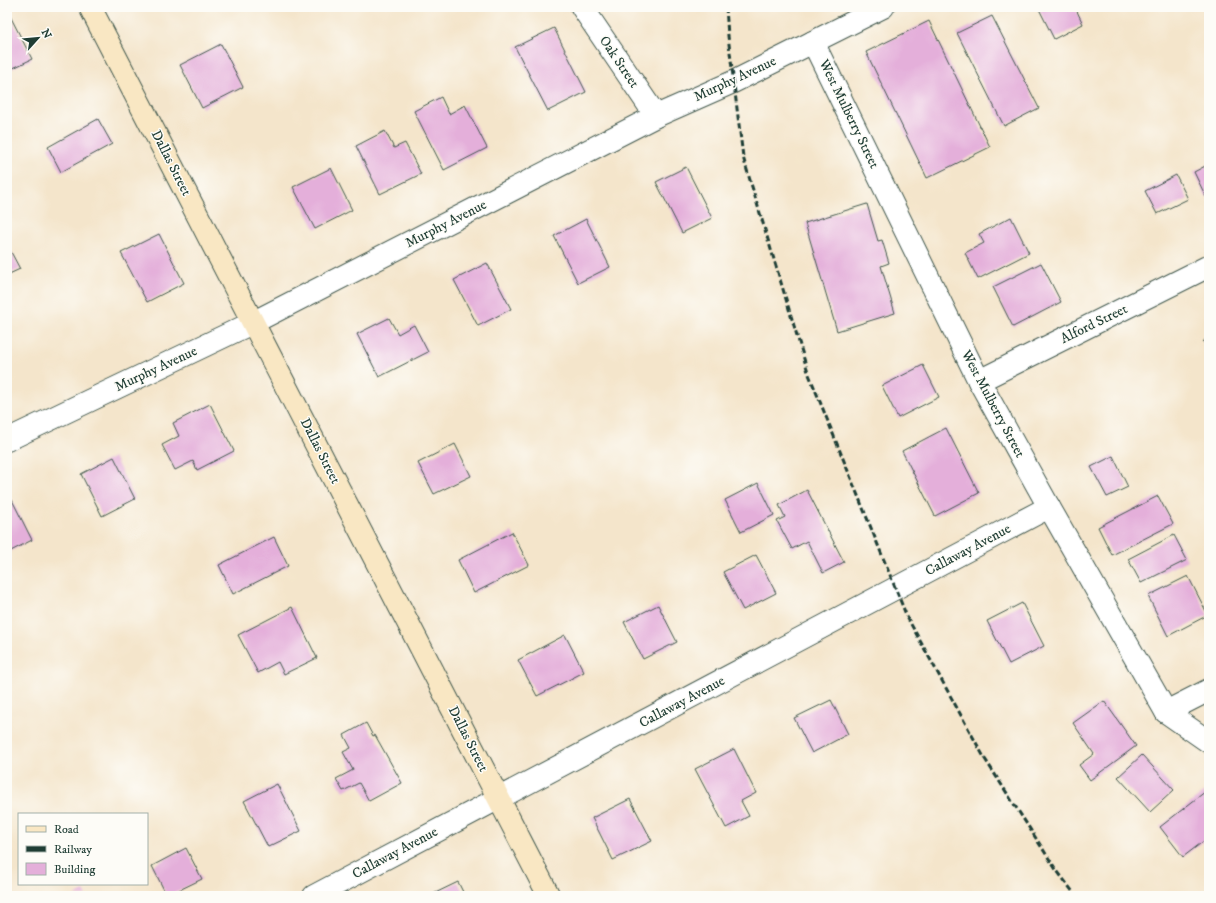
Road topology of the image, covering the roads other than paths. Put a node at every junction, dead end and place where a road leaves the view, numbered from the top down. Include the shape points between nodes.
1 (90, 7) edge
2 (582, 7) edge
3 (884, 7) edge
4 (813, 42) junction
5 (656, 116) junction
6 (1209, 266) edge
7 (254, 322) junction
8 (978, 381) junction
9 (7, 440) edge
10 (1049, 507) junction
11 (1209, 690) edge
12 (1166, 712) junction
13 (1209, 742) edge
14 (498, 799) junction
15 (314, 896) edge
16 (549, 896) edge

1 - 7 street, Dallas Street
2 - 5 street, Oak Street
3 - 4 street, Murphy Avenue
4 - 5 street, Murphy Avenue via 733,82
4 - 8 street, West Mulberry Street
5 - 7 street, Murphy Avenue
6 - 8 street, Alford Street
7 - 9 street, Murphy Avenue
7 - 14 street, Dallas Street
8 - 10 street, West Mulberry Street
10 - 12 street, West Mulberry Street
10 - 14 street, Callaway Avenue
11 - 12 street
12 - 13 street, West Mulberry Street
14 - 15 street, Callaway Avenue
14 - 16 street, Dallas Street

